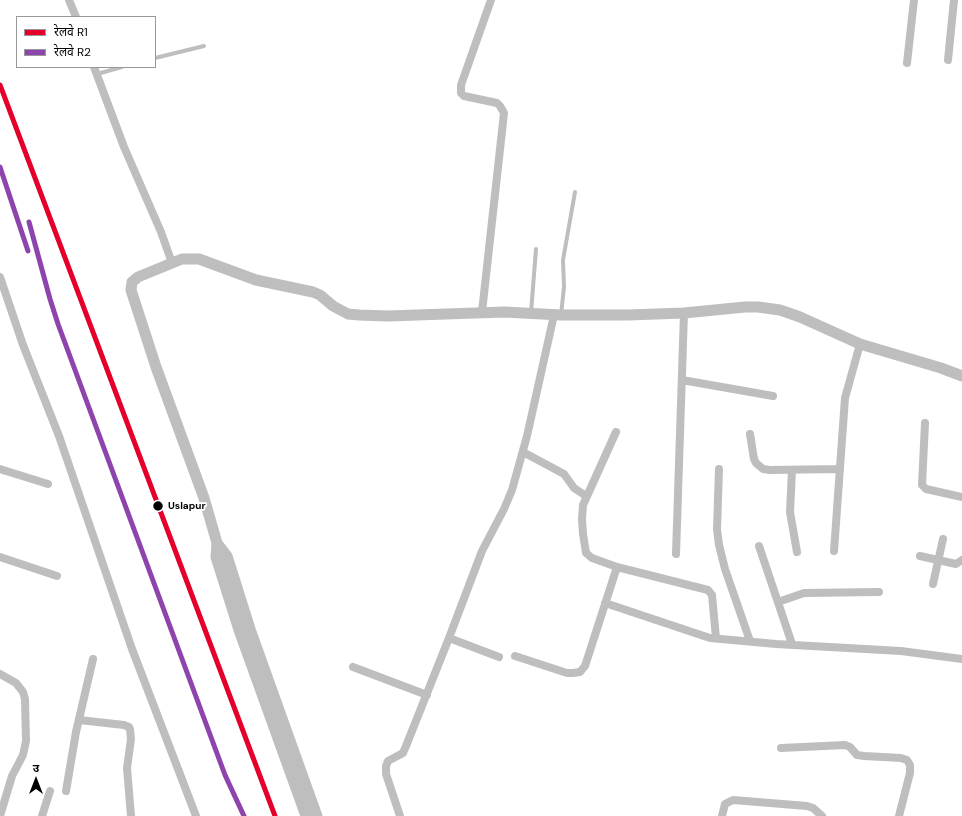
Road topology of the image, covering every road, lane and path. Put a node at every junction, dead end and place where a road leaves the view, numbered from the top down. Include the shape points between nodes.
1 (69, 0) edge
2 (492, 0) edge
3 (914, 0) edge
4 (954, 0) edge
5 (76, 16) edge
6 (204, 46) dead end
7 (156, 58) edge
8 (948, 60) dead end
9 (907, 63) dead end
10 (113, 68) edge
11 (95, 70) edge
12 (575, 192) dead end
13 (536, 249) dead end
14 (177, 261) junction
15 (0, 277) edge
16 (482, 312) junction
17 (684, 313) junction
18 (531, 314) junction
19 (558, 315) junction
20 (860, 344) junction
21 (962, 376) edge
22 (682, 380) junction
23 (773, 396) dead end
24 (925, 423) dead end
25 (616, 432) dead end
26 (750, 434) dead end
27 (523, 452) junction
28 (0, 469) edge
29 (719, 469) dead end
30 (840, 469) junction
31 (792, 470) junction
32 (48, 484) dead end
33 (586, 496) junction
34 (962, 497) edge
35 (943, 539) dead end
36 (759, 546) dead end
37 (834, 551) dead end
38 (797, 552) dead end
39 (676, 554) dead end
40 (920, 556) dead end
41 (0, 557) edge
42 (939, 560) junction
43 (962, 560) edge
44 (617, 567) junction
45 (57, 576) dead end
46 (933, 584) dead end
47 (879, 592) dead end
48 (778, 602) junction
49 (605, 603) junction
50 (245, 631) junction
51 (449, 638) junction
52 (716, 638) junction
53 (750, 641) junction
54 (792, 644) junction
55 (515, 656) dead end
56 (499, 657) dead end
57 (962, 659) edge
58 (93, 660) dead end
59 (353, 667) dead end
60 (0, 674) edge
61 (427, 695) junction
62 (79, 720) junction
63 (781, 748) dead end
64 (50, 791) dead end
65 (66, 791) dead end
66 (0, 816) edge
67 (42, 816) edge
68 (131, 816) edge
69 (196, 816) edge
70 (306, 816) edge
71 (317, 816) edge
72 (400, 816) edge
73 (722, 816) edge
74 (822, 816) edge
75 (899, 816) edge

1 - 5 street
2 - 16 street via 461,85 461,93 464,96 497,103 504,113
3 - 9 street
4 - 8 street
6 - 7 lane
10 - 11 lane
11 - 14 street via 124,147 161,232
12 - 19 lane via 563,256 564,287
13 - 18 lane
14 - 16 street via 199,259 256,280 313,292 348,314 388,316
14 - 50 street via 138,277 132,282 131,290 204,498 217,543 228,556
15 - 69 street via 23,345 60,436 132,649
16 - 18 street
17 - 19 street
17 - 20 street via 745,306 780,310
17 - 22 street
18 - 19 street
19 - 27 street
20 - 21 street
20 - 30 street via 845,398
22 - 23 street
22 - 39 street
24 - 34 street via 922,485 926,489
25 - 33 street
26 - 31 street via 754,459 759,466 766,470
27 - 33 street via 564,474 574,488
27 - 51 street via 512,490 482,551
28 - 32 street
29 - 53 street via 719,545
30 - 31 street
30 - 37 street
31 - 38 street via 790,512
33 - 44 street via 582,519 586,553 592,558
35 - 42 street
36 - 48 street
40 - 42 street
41 - 45 street
42 - 43 street via 956,564
42 - 46 street
44 - 49 street
44 - 52 street via 710,591
47 - 48 street via 804,593
48 - 54 street
49 - 52 street via 703,636
49 - 55 street via 580,672 567,672
50 - 70 street
50 - 71 street
51 - 56 street
51 - 61 street
52 - 53 street
53 - 54 street
54 - 57 street via 901,651
58 - 62 street
59 - 61 street
60 - 66 street via 16,683 23,692 26,741 24,755 14,771
61 - 72 street via 403,753 388,761 386,766 386,774
62 - 65 street
62 - 68 street via 124,725 130,729 127,768
63 - 75 street via 845,745 864,756 907,760 910,773
64 - 67 street
73 - 74 street via 725,804 733,800 807,806 817,810

